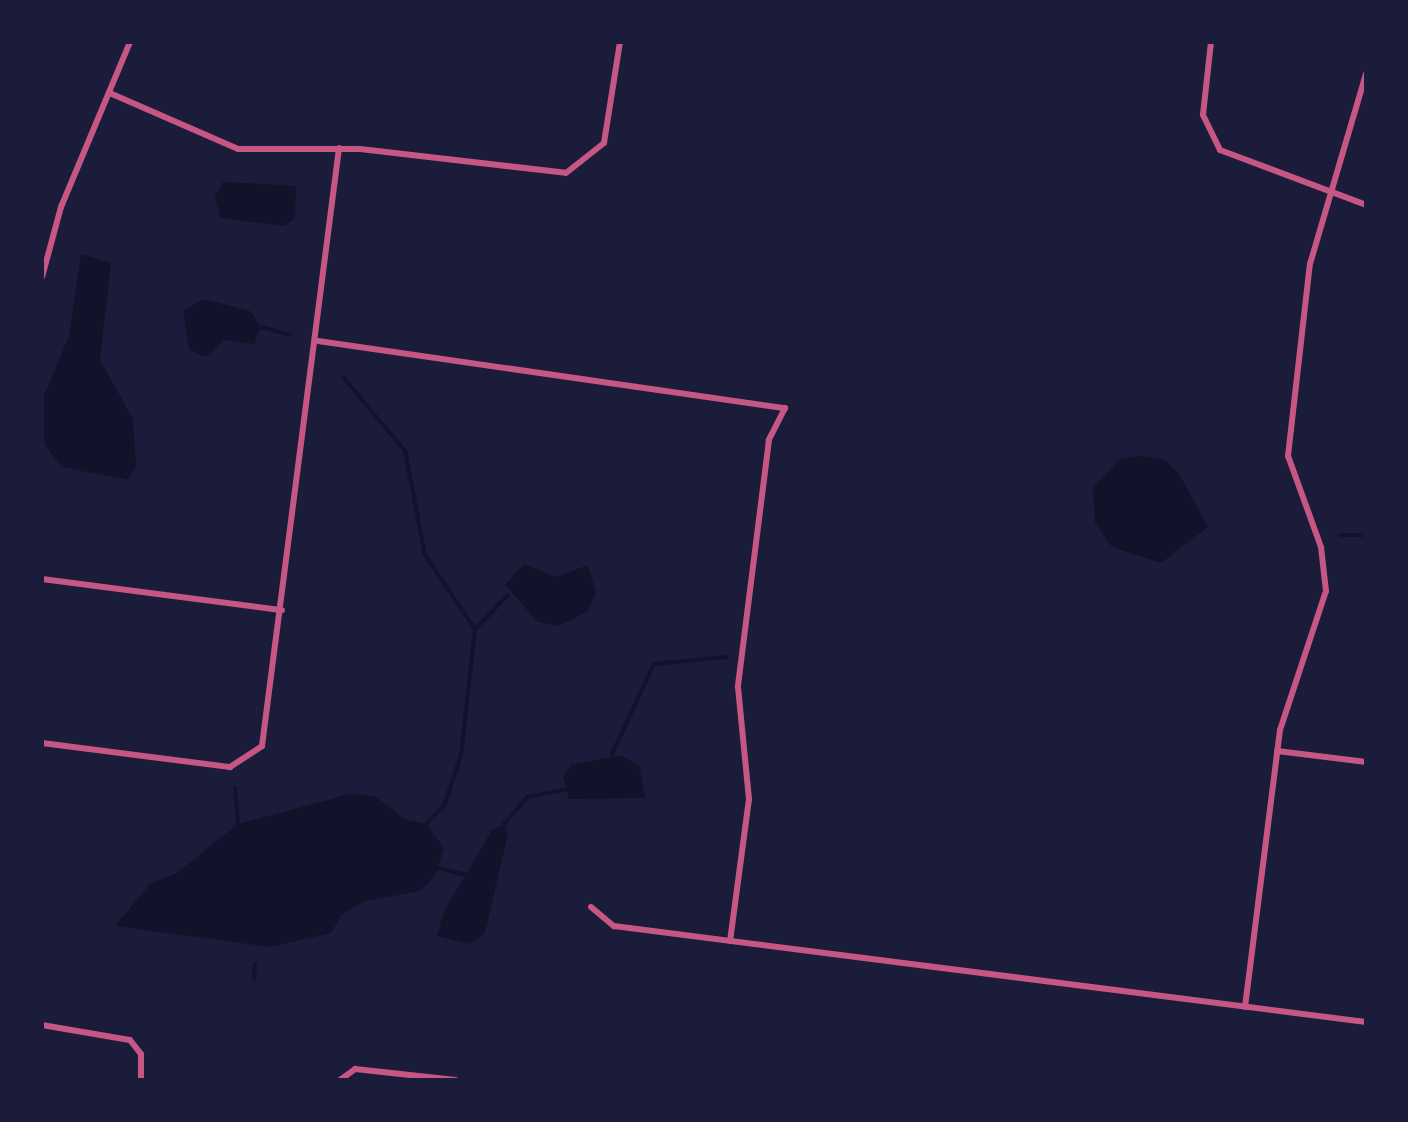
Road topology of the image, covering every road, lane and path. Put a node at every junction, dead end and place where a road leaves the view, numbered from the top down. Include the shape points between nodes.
1 (130, 42) edge
2 (620, 42) edge
3 (1211, 42) edge
4 (1366, 74) edge
5 (112, 94) junction
6 (339, 148) junction
7 (1329, 194) junction
8 (1366, 205) edge
9 (42, 277) edge
10 (318, 341) junction
11 (42, 579) edge
12 (282, 610) junction
13 (42, 743) edge
14 (1277, 751) junction
15 (1366, 762) edge
16 (591, 907) dead end
17 (730, 941) junction
18 (1245, 1007) junction
19 (1366, 1022) edge
20 (42, 1025) edge
21 (141, 1080) edge
22 (340, 1080) edge
23 (455, 1080) edge

1 - 5 street
2 - 6 street via 604,143 579,169 550,173
3 - 7 street via 1203,115 1220,150
4 - 7 street
5 - 6 street via 238,149
5 - 9 street via 70,184
6 - 10 street
7 - 8 street
7 - 14 street via 1310,264 1288,437 1293,481 1321,547 1326,591 1286,703
10 - 12 street
10 - 17 street via 785,408 769,440 738,687 749,799
11 - 12 street
12 - 13 street via 265,736 252,757 216,767
14 - 15 street
14 - 18 street
16 - 17 street via 614,926
17 - 18 street
18 - 19 street
20 - 21 street via 117,1035 137,1047
22 - 23 street via 355,1069

